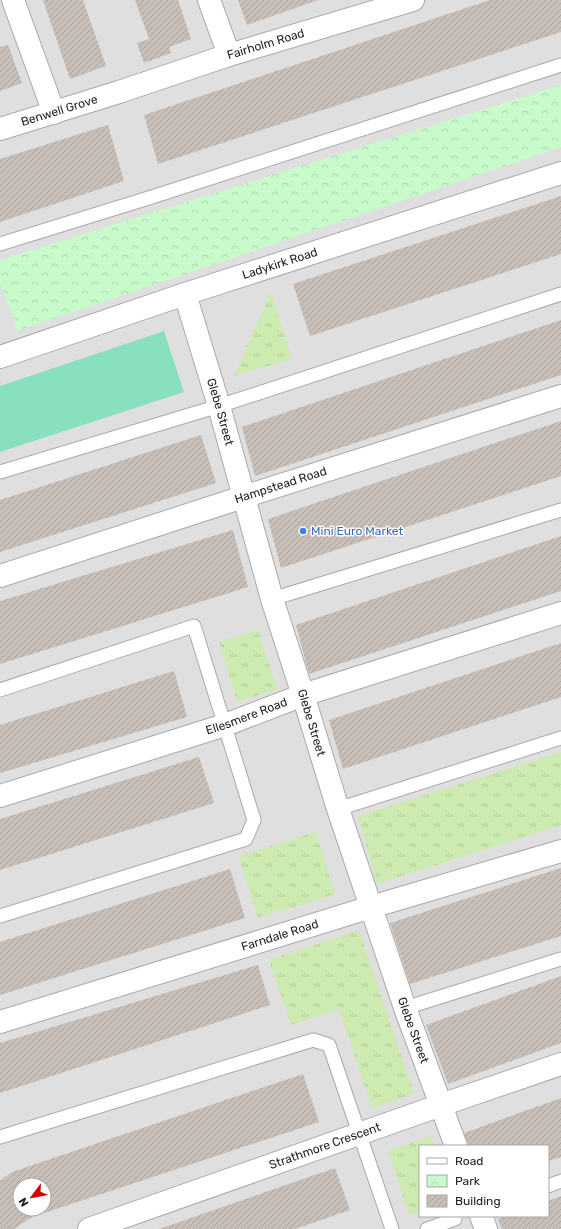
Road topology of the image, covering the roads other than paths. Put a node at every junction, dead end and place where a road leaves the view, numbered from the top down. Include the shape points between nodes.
1 (13, 0) edge
2 (209, 0) edge
3 (413, 0) edge
4 (229, 56) junction
5 (561, 65) edge
6 (119, 92) joint
7 (54, 112) junction
8 (0, 129) edge
9 (561, 173) edge
10 (0, 244) edge
11 (186, 294) junction
12 (561, 294) edge
13 (1, 352) edge
14 (561, 396) edge
15 (219, 406) junction
16 (0, 472) edge
17 (243, 497) junction
18 (561, 510) edge
19 (0, 576) edge
20 (272, 599) junction
21 (561, 613) edge
22 (0, 690) edge
23 (303, 694) junction
24 (225, 725) junction
25 (561, 738) edge
26 (0, 796) edge
27 (338, 809) junction
28 (561, 851) edge
29 (371, 907) junction
30 (0, 916) edge
31 (561, 959) edge
32 (405, 1008) junction
33 (0, 1022) edge
34 (561, 1064) edge
35 (441, 1105) junction
36 (360, 1133) junction
37 (0, 1137) edge
38 (456, 1145) edge
39 (561, 1181) edge
40 (549, 1186) edge
41 (481, 1217) edge
42 (455, 1219) dead end
43 (89, 1229) edge
44 (392, 1229) edge
45 (427, 1229) edge
46 (486, 1229) edge

1 - 7 street
2 - 4 street
3 - 4 street, Fairholm Road
4 - 6 street, Fairholm Road
5 - 10 lane
6 - 7 street, Benwell Grove
7 - 8 street, Benwell Grove
9 - 11 street, Ladykirk Road
11 - 13 street, Ladykirk Road
11 - 15 street, Glebe Street
12 - 15 lane
14 - 17 street, Hampstead Road
15 - 16 lane
15 - 17 street, Glebe Street
17 - 19 street, Hampstead Road
17 - 20 street, Glebe Street
18 - 20 lane
20 - 23 street, Glebe Street
21 - 23 street, Ellesmere Road
22 - 24 lane via 194,626
23 - 24 street, Ellesmere Road
23 - 27 street, Glebe Street
24 - 26 street, Ellesmere Road
24 - 30 lane via 254,820 246,839
25 - 27 lane
27 - 29 street, Glebe Street
28 - 29 street, Farndale Road
29 - 32 street, Glebe Street
29 - 33 street, Farndale Road
31 - 32 lane
32 - 35 street, Glebe Street
34 - 35 street, Strathmore Crescent
35 - 36 street, Strathmore Crescent
35 - 38 street, Glebe Street
36 - 37 lane via 329,1045 313,1040
36 - 43 street, Strathmore Crescent
36 - 44 lane
39 - 40 lane
41 - 46 street
42 - 45 lane

